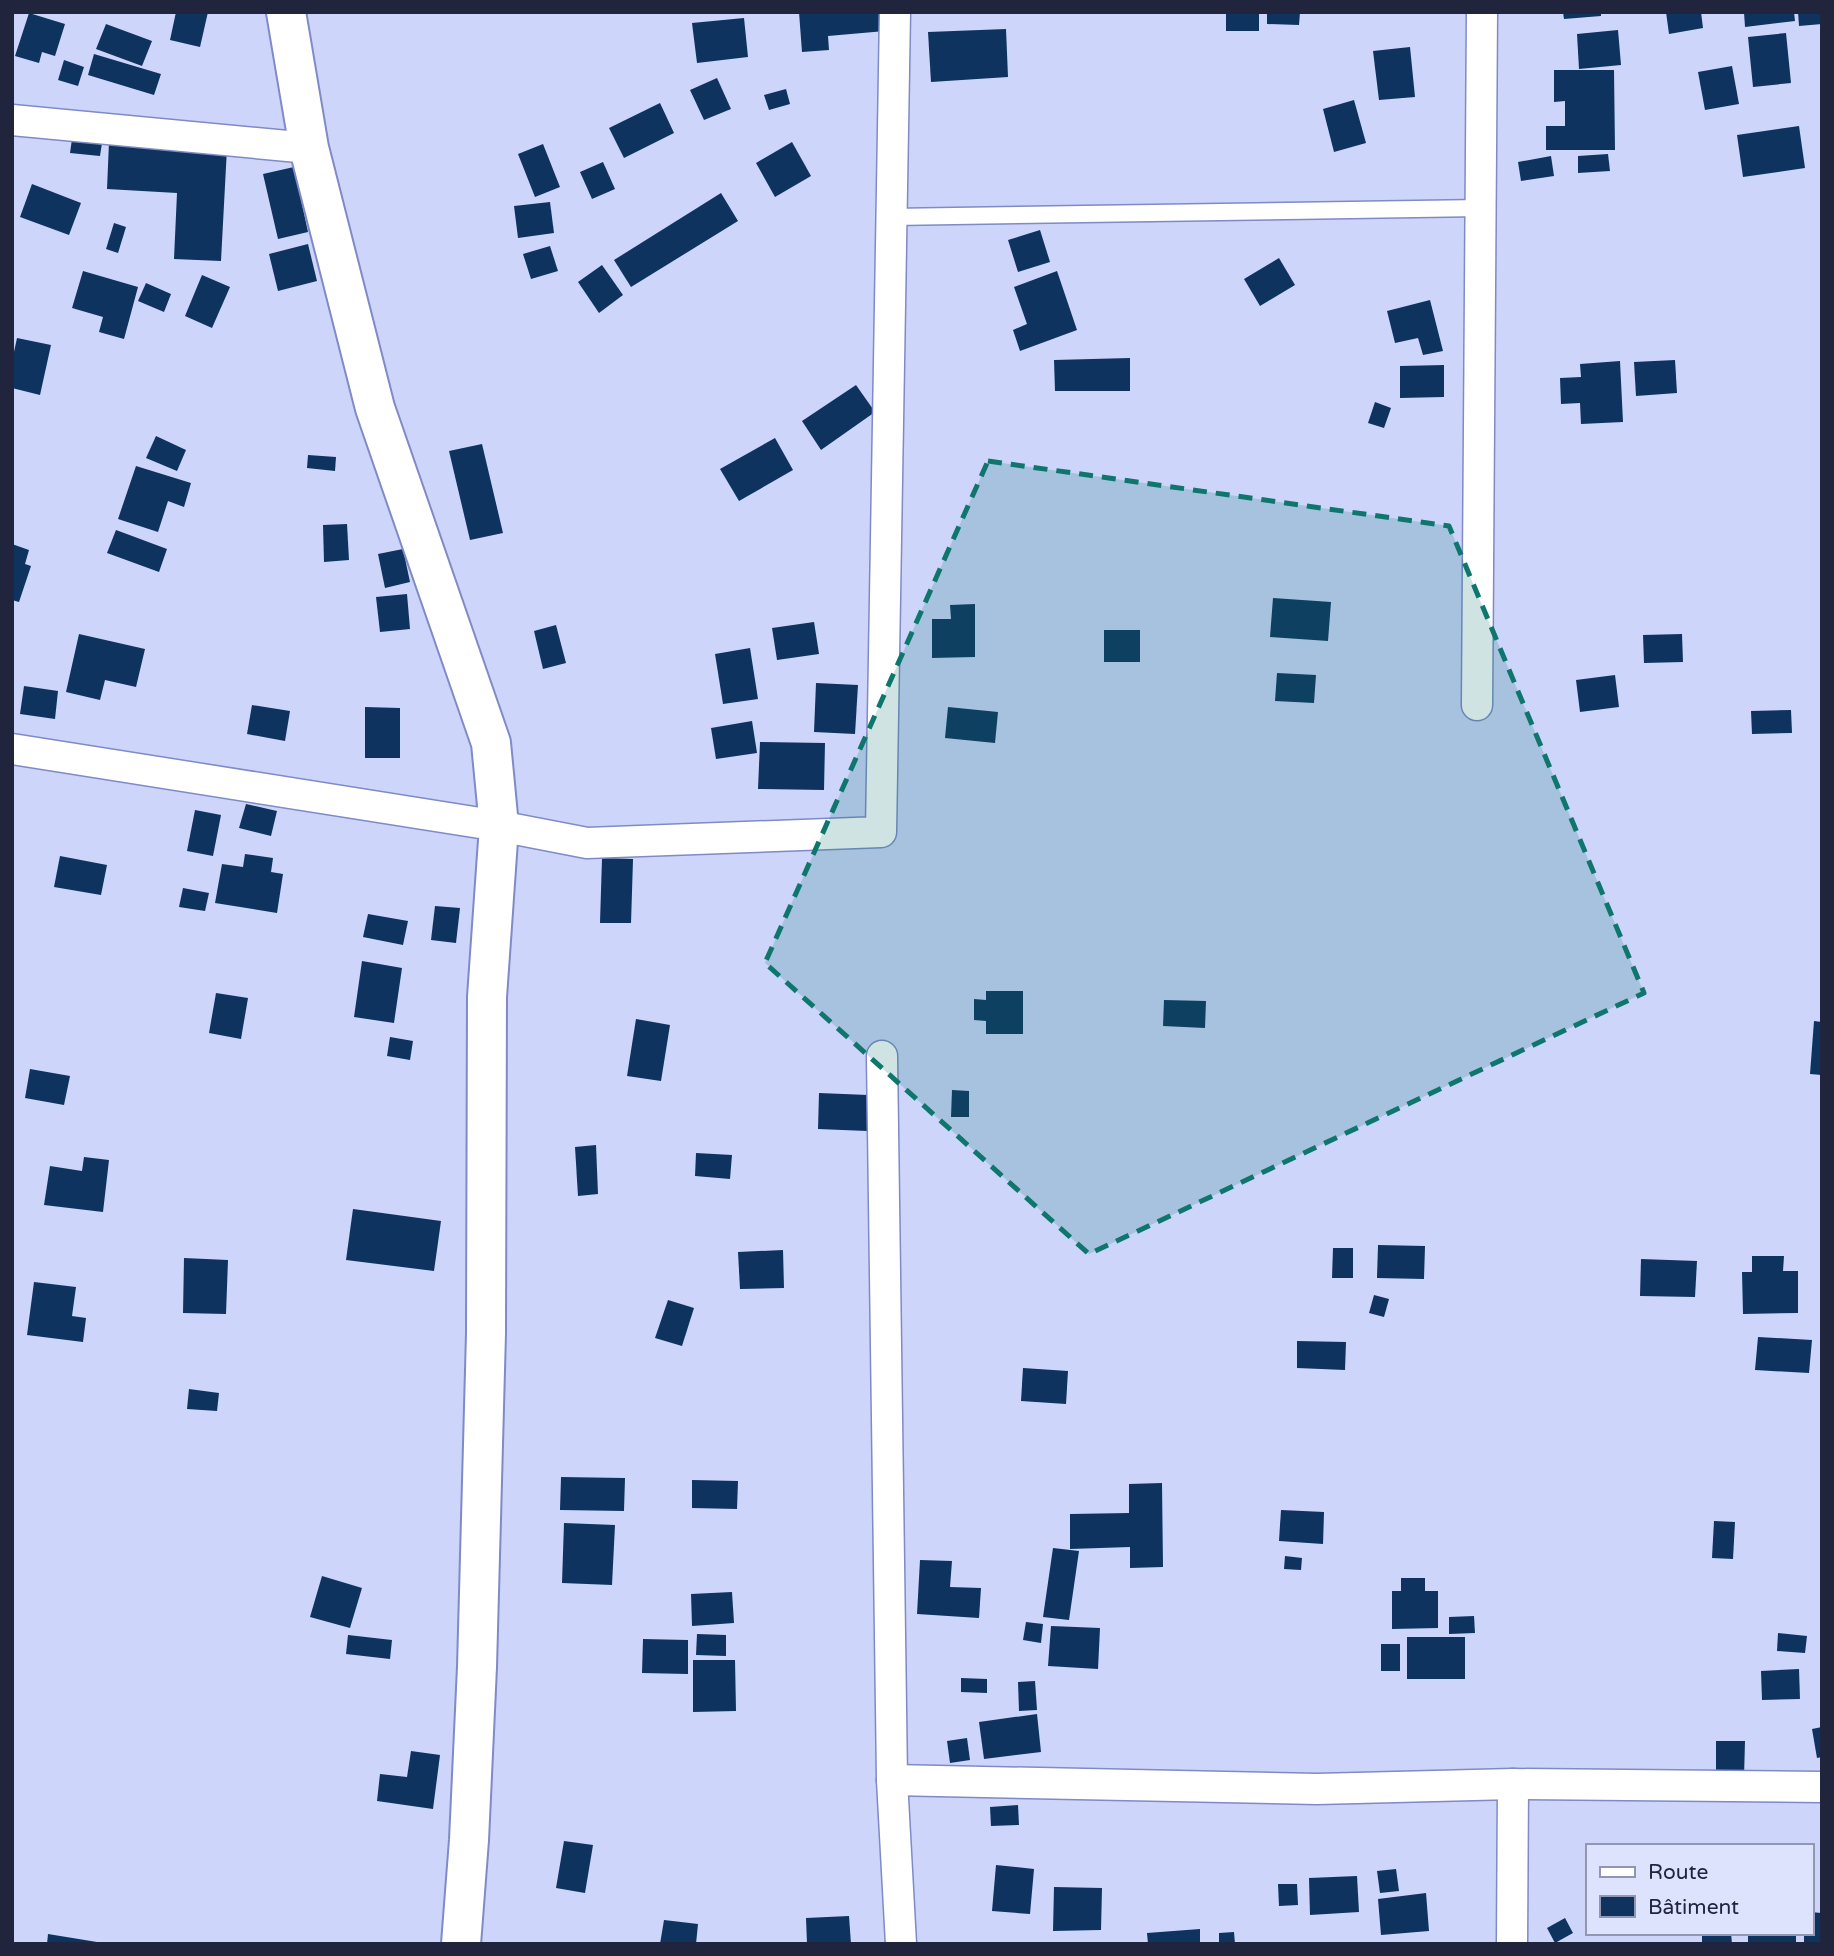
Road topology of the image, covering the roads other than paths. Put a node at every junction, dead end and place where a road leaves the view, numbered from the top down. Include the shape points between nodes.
1 (286, 12) edge
2 (895, 12) edge
3 (1482, 12) edge
4 (12, 120) edge
5 (309, 148) junction
6 (1481, 208) junction
7 (892, 217) junction
8 (1477, 705) dead end
9 (12, 749) edge
10 (499, 827) junction
11 (883, 1056) dead end
12 (892, 1780) junction
13 (1513, 1784) junction
14 (1822, 1787) edge
15 (461, 1944) edge
16 (901, 1944) edge
17 (1511, 1944) edge

1 - 5 street
2 - 7 street
3 - 6 street
4 - 5 street
5 - 10 street via 375,408 491,743
6 - 7 lane
6 - 8 street
7 - 10 street via 881,832 587,843
9 - 10 street
10 - 15 street via 487,997 477,1667
11 - 12 street
12 - 13 street via 1317,1790
12 - 16 street
13 - 14 street
13 - 17 street

